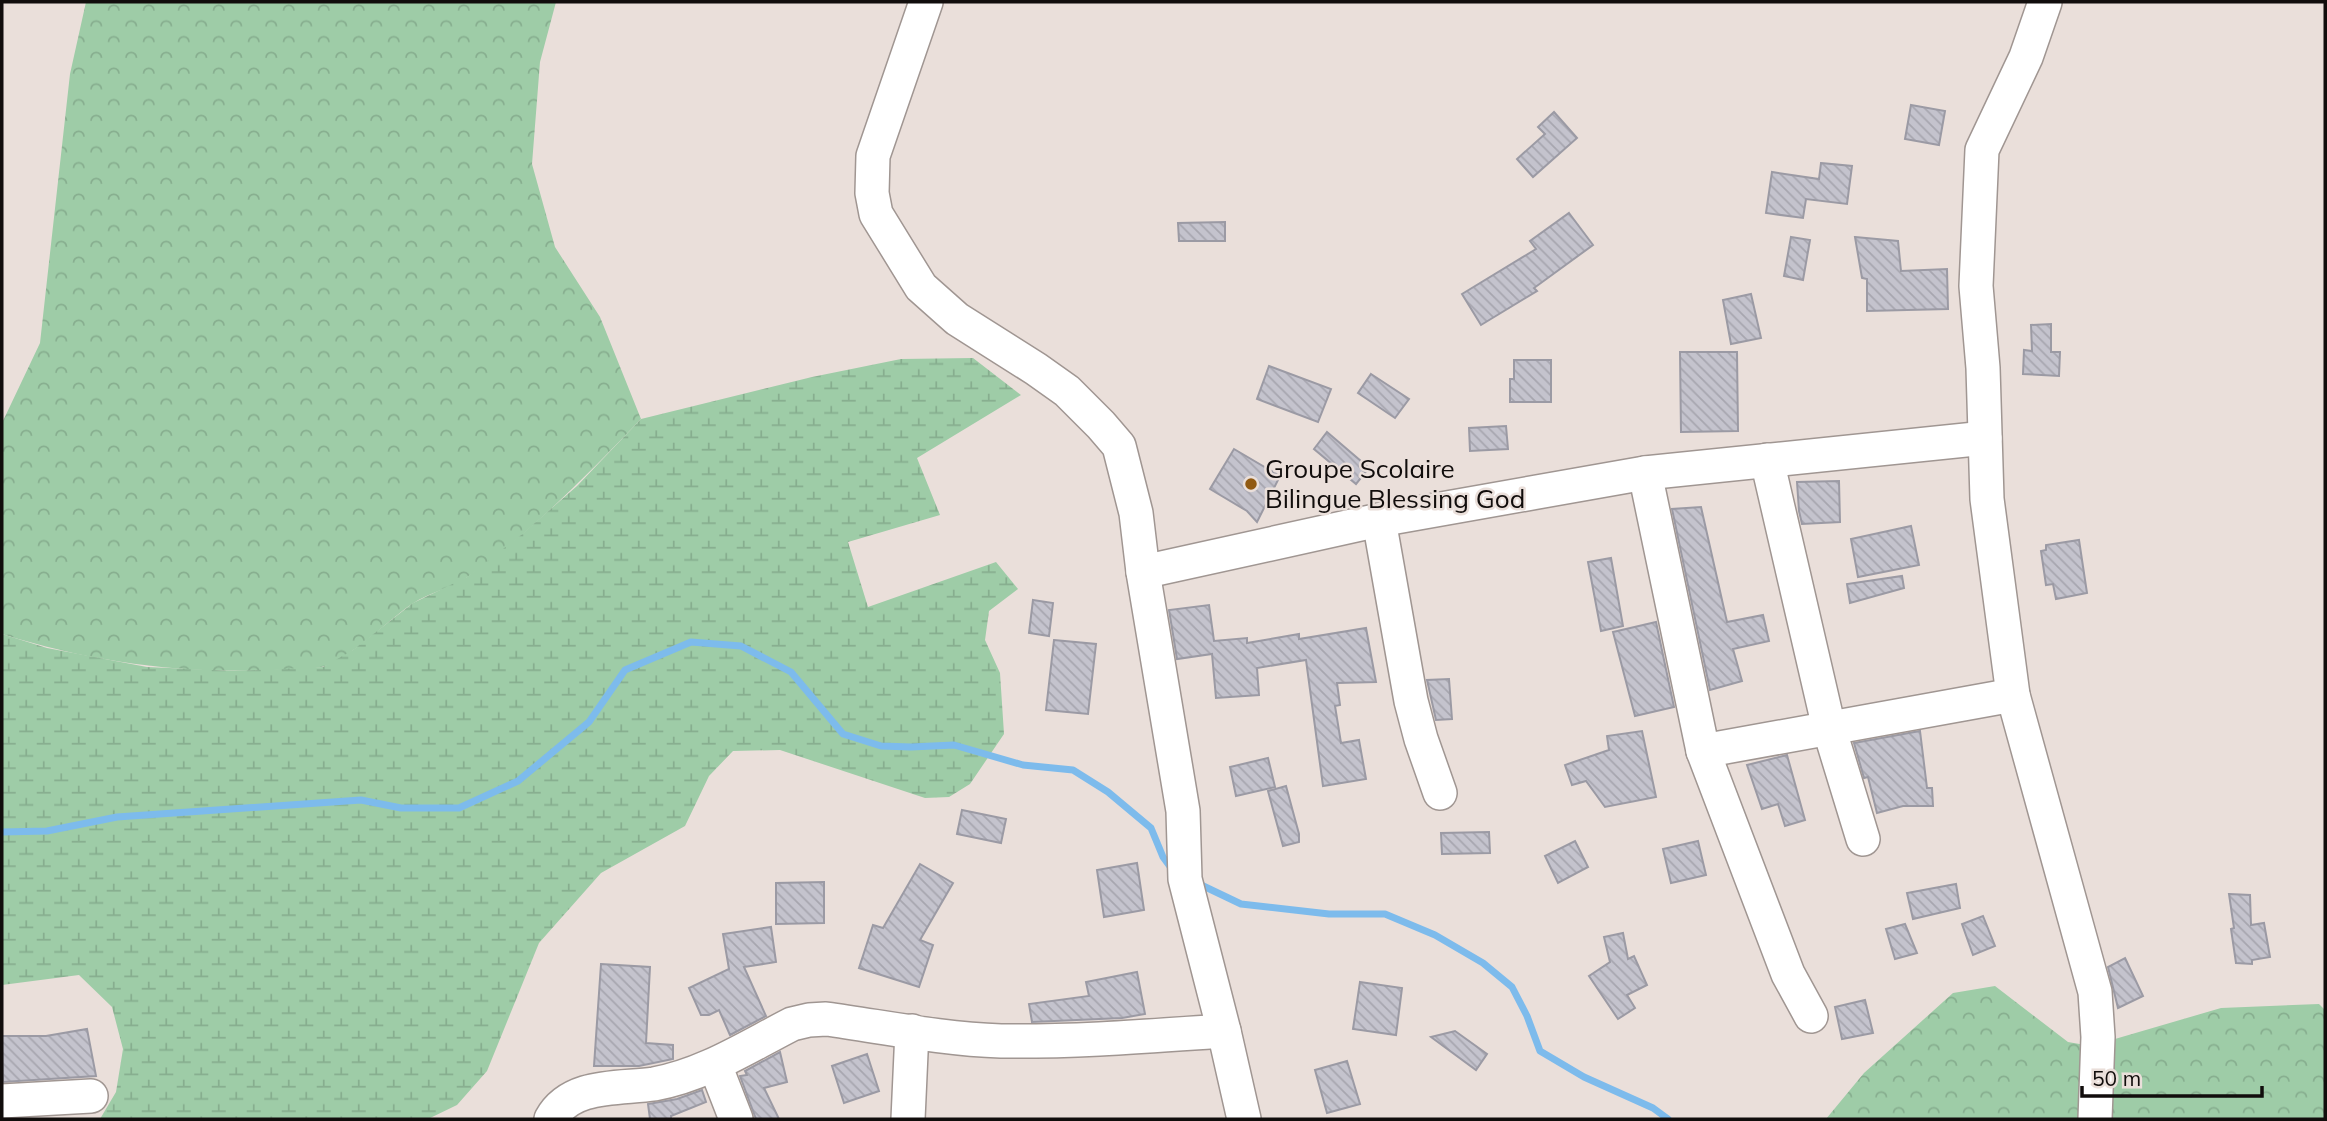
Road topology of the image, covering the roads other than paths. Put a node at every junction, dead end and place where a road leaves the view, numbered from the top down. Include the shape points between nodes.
1 (926, 2) edge
2 (2045, 2) edge
3 (1985, 438) junction
4 (1767, 460) junction
5 (1645, 473) junction
6 (1379, 520) junction
7 (1143, 572) junction
8 (2013, 695) junction
9 (1829, 728) junction
10 (1703, 751) junction
11 (1440, 793) dead end
12 (1863, 839) dead end
13 (1811, 1016) dead end
14 (912, 1031) junction
15 (1224, 1031) junction
16 (715, 1065) junction
17 (91, 1096) dead end
18 (2, 1101) edge
19 (551, 1119) edge
20 (736, 1119) edge
21 (908, 1119) edge
22 (1244, 1119) edge
23 (2095, 1119) edge

1 - 7 street via 873,156 876,214 921,288 957,319 1067,391 1119,446 1136,513
2 - 3 street via 2026,57 1982,150 1976,285
3 - 4 street
3 - 8 street via 1987,499
4 - 5 street
4 - 9 street
5 - 6 street
5 - 10 street
6 - 7 street
6 - 11 street via 1413,711
7 - 15 street via 1183,811 1185,879
8 - 9 street
8 - 23 street via 2095,992
9 - 10 street
9 - 12 street
10 - 13 street via 1788,974
14 - 15 street via 999,1041
14 - 16 street via 809,1020 792,1024
14 - 21 street
15 - 22 street
16 - 19 street via 677,1079 600,1088 555,1111
16 - 20 street
17 - 18 street

